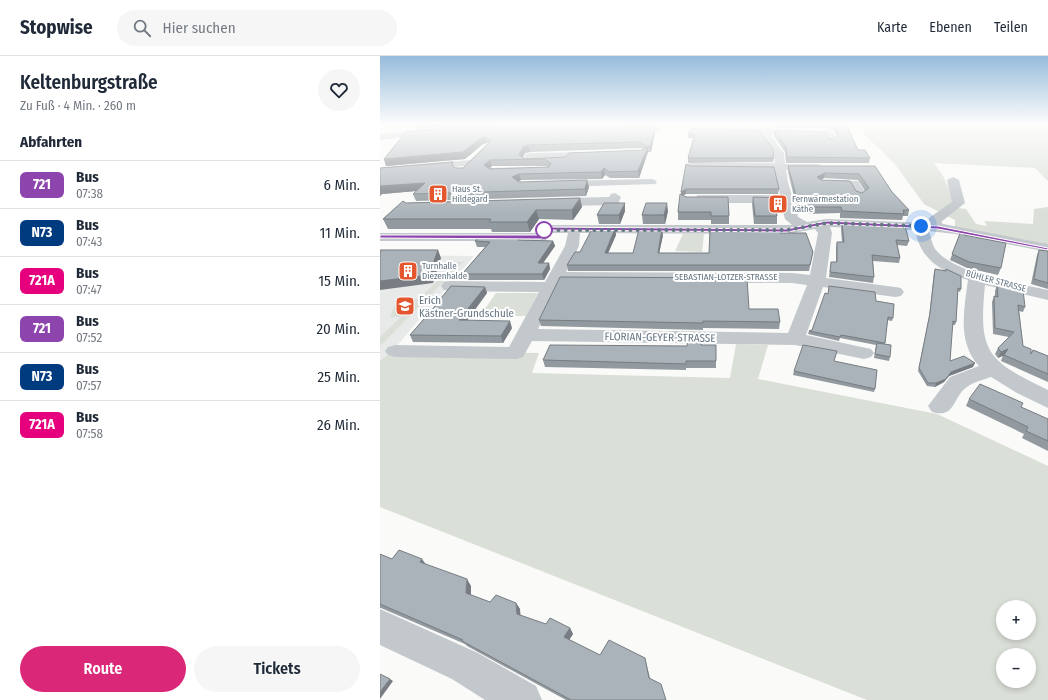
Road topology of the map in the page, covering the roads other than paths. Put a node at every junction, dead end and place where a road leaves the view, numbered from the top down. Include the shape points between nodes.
1 (568, 154) edge
2 (579, 154) edge
3 (784, 154) edge
4 (478, 155) edge
5 (565, 155) edge
6 (470, 163) junction
7 (690, 166) edge
8 (781, 167) junction
9 (832, 168) edge
10 (521, 170) edge
11 (380, 171) edge
12 (461, 171) edge
13 (572, 174) junction
14 (953, 180) dead end
15 (651, 182) dead end
16 (766, 182) edge
17 (786, 182) junction
18 (814, 182) edge
19 (544, 184) edge
20 (860, 194) edge
21 (615, 197) dead end
22 (686, 199) edge
23 (787, 199) junction
24 (557, 207) junction
25 (926, 208) dead end
26 (931, 225) junction
27 (811, 226) junction
28 (577, 232) junction
29 (543, 233) junction
30 (380, 237) edge
31 (1048, 248) edge
32 (977, 278) junction
33 (817, 281) junction
34 (553, 282) junction
35 (450, 286) edge
36 (895, 292) dead end
37 (1048, 295) edge
38 (525, 336) junction
39 (795, 339) junction
40 (395, 351) dead end
41 (864, 353) dead end
42 (992, 369) junction
43 (1048, 400) edge
44 (940, 406) dead end
45 (380, 627) edge
46 (522, 700) edge

1 - 5 street
2 - 13 street
3 - 8 street
4 - 6 street
6 - 11 street
6 - 12 street
7 - 8 street via 732,166 731,172 763,172 763,167
8 - 9 street
8 - 17 street
10 - 13 street
13 - 15 street
13 - 19 street
13 - 24 street
14 - 26 street via 958,203
16 - 17 street
17 - 23 street
18 - 20 street via 854,183
21 - 24 street via 614,201
22 - 23 street
23 - 27 street via 792,219
24 - 29 street
25 - 26 street, BÜHLER STRASSE
26 - 27 street via 827,223
26 - 31 street
26 - 32 street, BÜHLER STRASSE via 928,250 939,261
27 - 28 street via 787,230
27 - 33 street via 824,229 825,234
28 - 29 street
28 - 34 street
29 - 30 street
32 - 37 street, BÜHLER STRASSE
32 - 42 street via 972,335 979,354
33 - 34 street, SEBASTIAN-LOTZER-STRASSE via 792,278
33 - 36 street, SEBASTIAN-LOTZER-STRASSE
33 - 39 street
34 - 35 street, SEBASTIAN-LOTZER-STRASSE
34 - 38 street
38 - 39 street, FLORIAN-GEYER-STRASSE
38 - 40 street via 516,353
39 - 41 street, FLORIAN-GEYER-STRASSE
42 - 43 street
42 - 44 street via 958,382
45 - 46 street via 465,666

